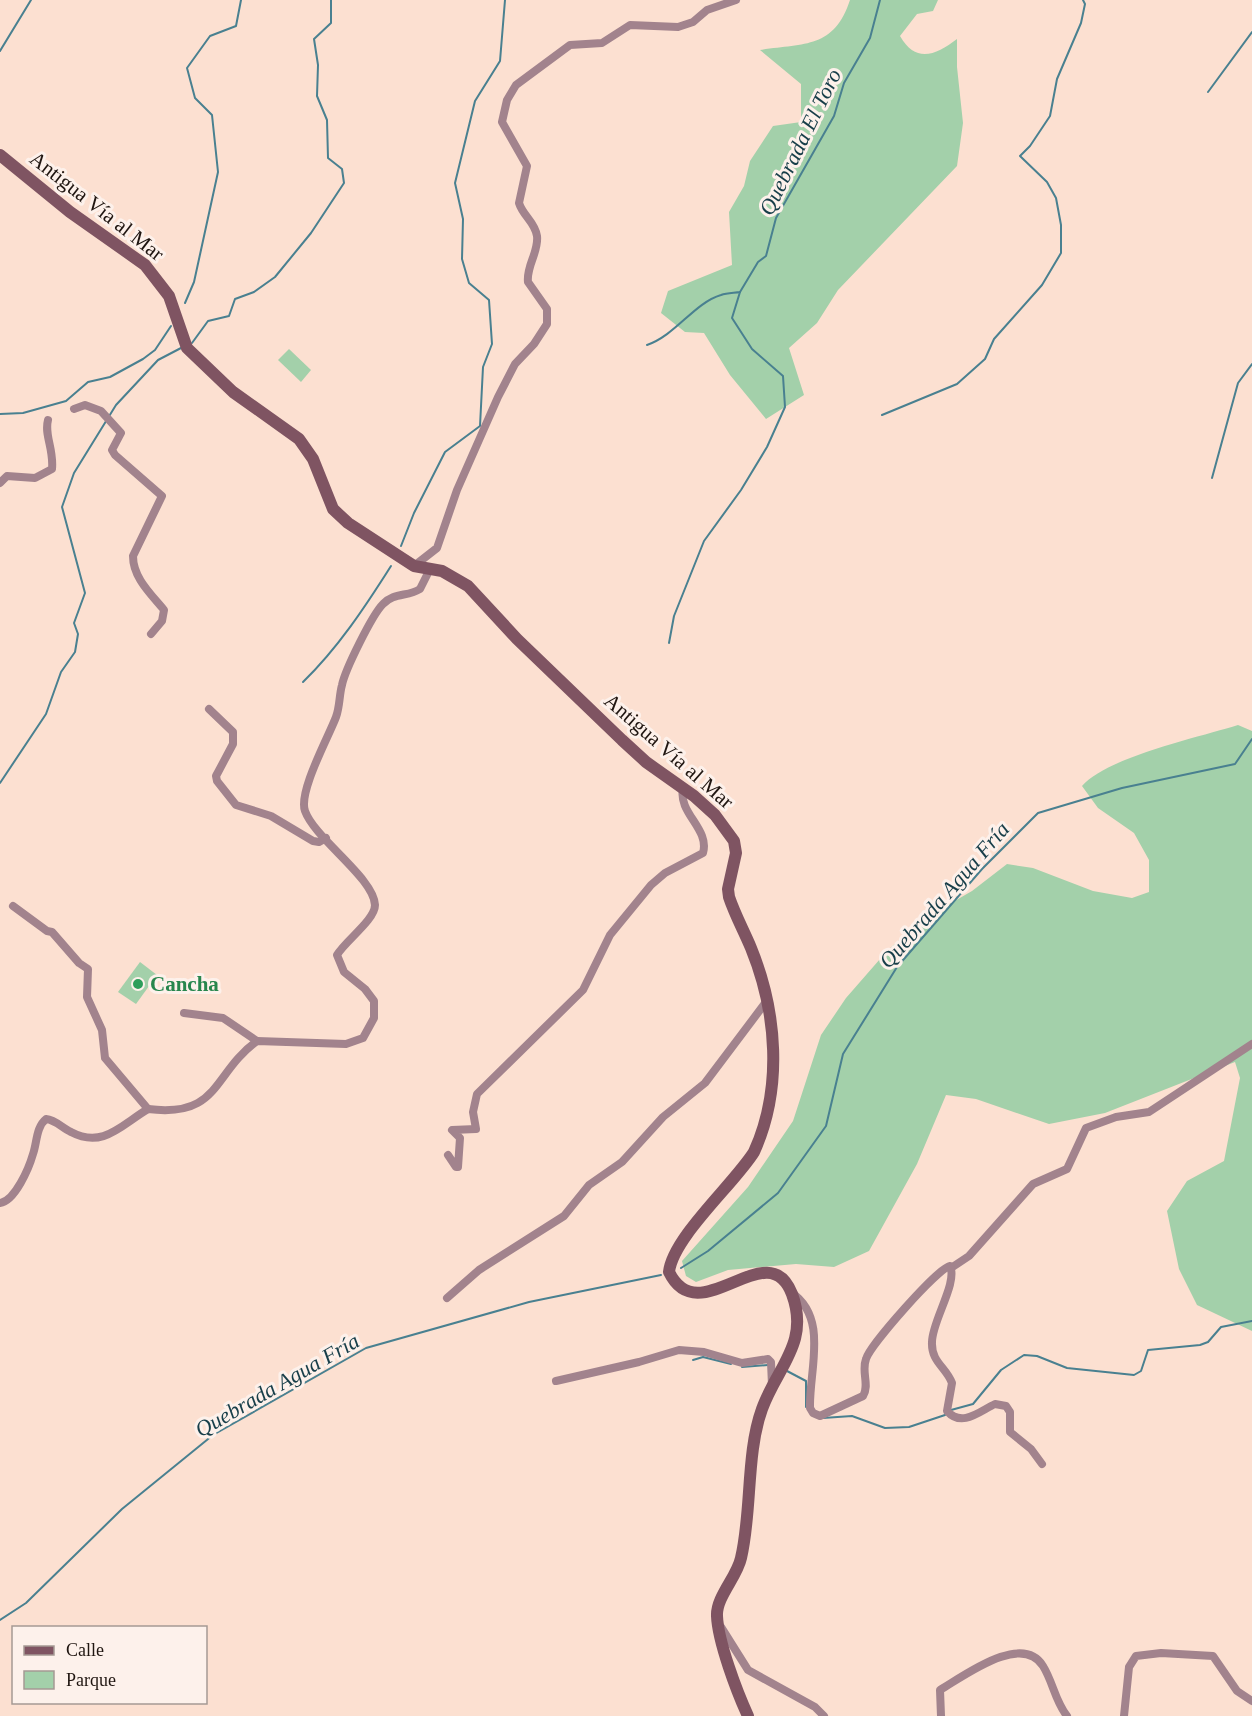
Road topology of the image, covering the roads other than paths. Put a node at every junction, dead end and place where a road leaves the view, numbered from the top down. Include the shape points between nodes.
1 (735, 0) edge
2 (0, 156) edge
3 (74, 410) dead end
4 (48, 420) dead end
5 (0, 483) edge
6 (414, 566) junction
7 (430, 569) junction
8 (151, 634) dead end
9 (209, 709) dead end
10 (683, 789) junction
11 (326, 838) junction
12 (13, 906) dead end
13 (766, 1002) junction
14 (184, 1013) dead end
15 (257, 1041) junction
16 (1252, 1044) edge
17 (148, 1109) junction
18 (448, 1155) dead end
19 (0, 1203) edge
20 (951, 1268) junction
21 (791, 1291) junction
22 (447, 1298) dead end
23 (556, 1381) dead end
24 (772, 1385) junction
25 (1042, 1464) dead end
26 (717, 1618) junction
27 (1252, 1701) edge
28 (748, 1716) edge
29 (824, 1716) edge
30 (941, 1716) edge
31 (1067, 1716) edge
32 (1124, 1716) edge

1 - 6 street via 678,27 630,24 602,43 570,45 516,85 510,95 502,122 527,166 519,203 537,236 528,282 547,309 546,324 534,344 514,364 457,490 436,548
2 - 6 main road, Antigua Vía al Mar via 145,266 169,296 187,348 197,360 299,440 313,459 333,509
3 - 8 street via 85,405 101,411 121,432 112,450 115,455 162,496 133,556 140,581 164,610 162,621
4 - 5 street via 45,430 54,454 52,469 36,478 7,476
6 - 7 main road, Antigua Vía al Mar
7 - 10 main road, Antigua Vía al Mar via 468,586 622,740
7 - 11 street via 420,589 395,595 380,607 342,685 340,707 303,804
9 - 11 street via 233,732 233,744 216,776 236,805 271,816 313,841
10 - 13 main road, Antigua Vía al Mar via 716,815 734,841 736,853 729,897 751,949
10 - 18 street via 684,803 705,842 703,853 651,885 610,935 583,990 477,1094 473,1112 476,1129 452,1130 461,1144 458,1167
11 - 15 street via 366,886 374,902 373,914 337,955 344,972 371,996 374,1018 368,1032 352,1044
12 - 17 street via 52,932 88,969 87,997 102,1030 105,1058
13 - 21 main road, Antigua Vía al Mar via 775,1056 762,1136 746,1165 682,1243 669,1272 681,1289 691,1293 713,1291 760,1273 777,1276
13 - 22 street via 705,1083 663,1117 622,1162 589,1185 564,1216 479,1270
14 - 15 street via 223,1018
15 - 17 street via 245,1050 215,1090 196,1105 165,1112
16 - 20 street via 1149,1112 1116,1117 1086,1128 1067,1170 1033,1184 969,1256
17 - 19 street via 106,1138 96,1140 81,1137 54,1120 43,1121 27,1169 11,1197
20 - 21 street via 944,1267 902,1308 867,1356 863,1396 820,1416 810,1408 812,1321 809,1309
20 - 25 street via 932,1343 935,1361 952,1383 947,1411 951,1416 964,1418 995,1404 1006,1406 1011,1432
21 - 24 main road via 797,1337
23 - 24 street via 679,1350 704,1352 742,1364 768,1359
24 - 26 main road via 761,1411 742,1554
26 - 28 main road
26 - 29 street via 748,1670 815,1707
27 - 32 street via 1237,1691 1213,1656 1140,1654 1129,1667
30 - 31 street via 940,1690 998,1658 1021,1652 1033,1656 1043,1666

